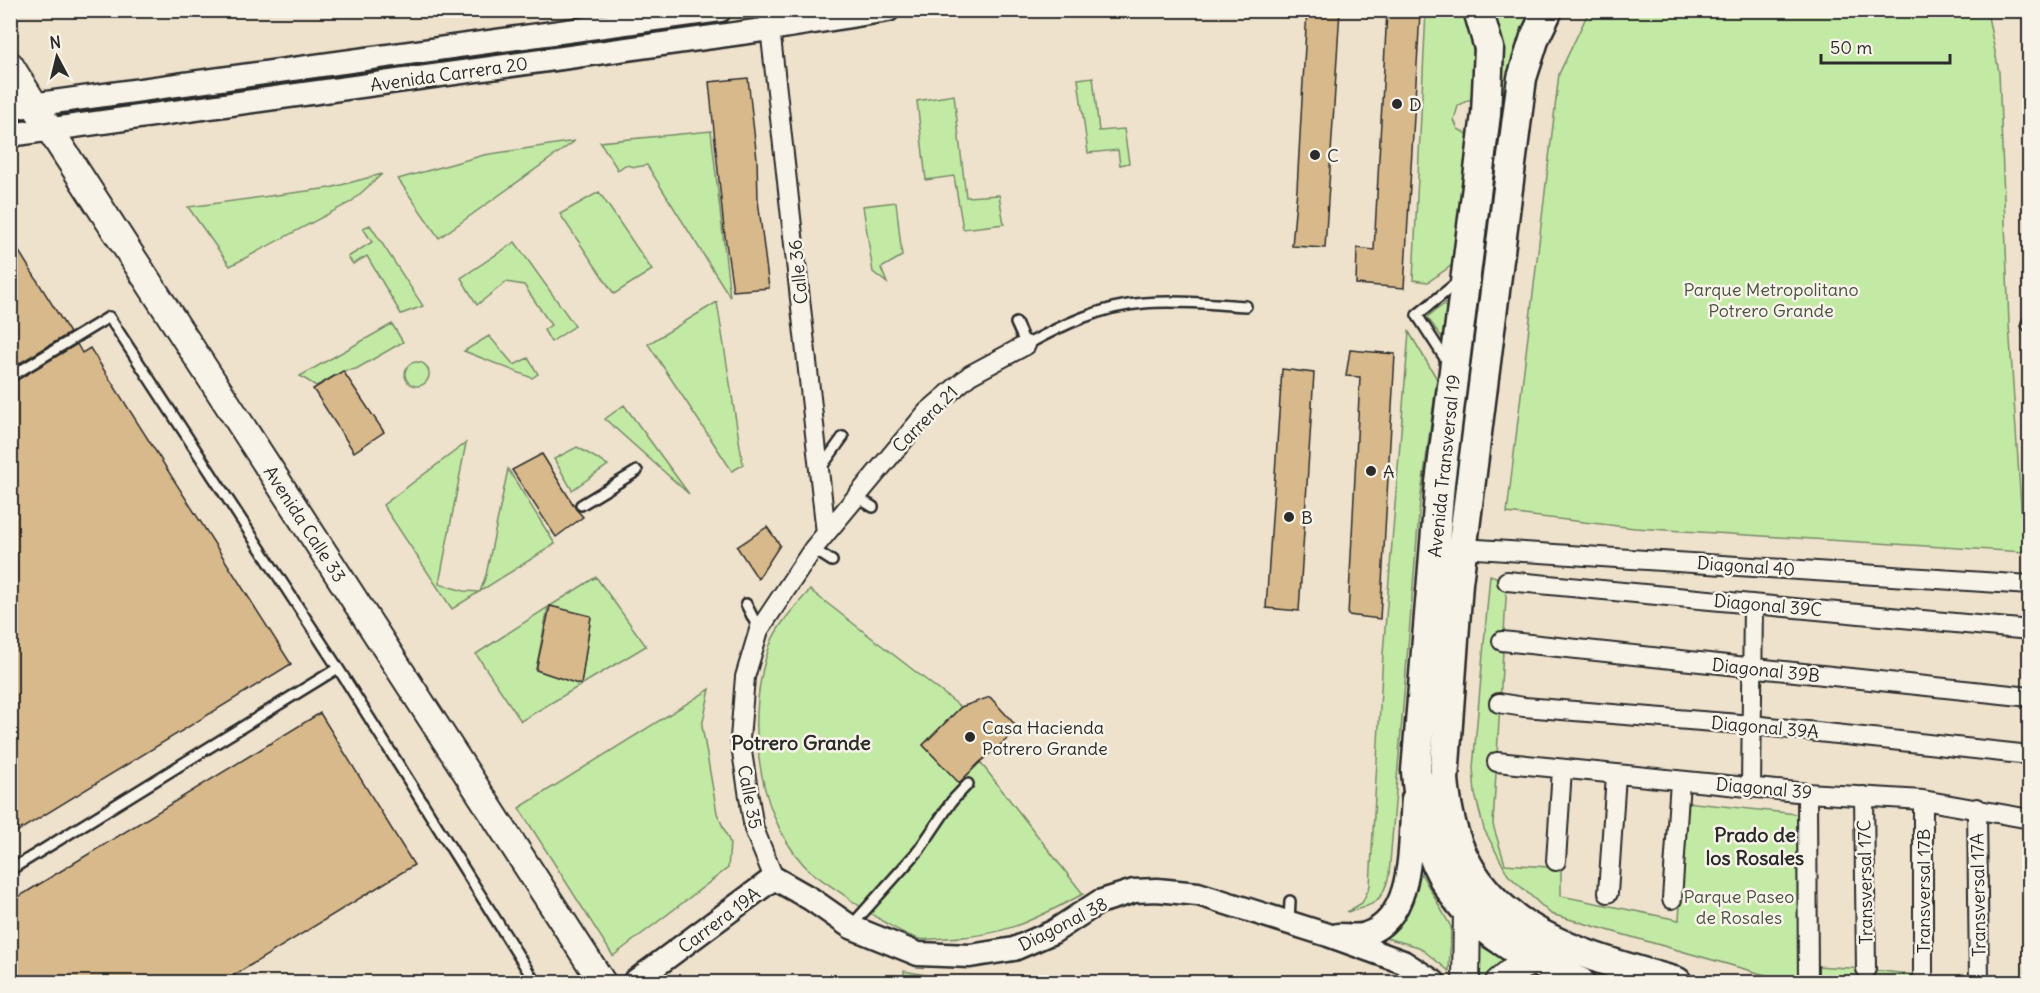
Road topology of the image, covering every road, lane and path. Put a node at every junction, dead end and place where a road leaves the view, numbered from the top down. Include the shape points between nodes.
1 (720, 10) edge
2 (888, 10) edge
3 (1478, 10) edge
4 (1548, 10) edge
5 (769, 20) edge
6 (10, 65) edge
7 (23, 107) edge
8 (50, 130) junction
9 (10, 135) edge
10 (1468, 274) junction
11 (1246, 306) dead end
12 (1016, 323) dead end
13 (1026, 345) junction
14 (1453, 371) junction
15 (10, 377) edge
16 (843, 437) dead end
17 (820, 470) junction
18 (637, 471) dead end
19 (857, 497) junction
20 (581, 506) dead end
21 (873, 507) dead end
22 (826, 533) junction
23 (1462, 548) junction
24 (813, 549) junction
25 (832, 561) dead end
26 (1507, 581) dead end
27 (2030, 585) edge
28 (746, 604) dead end
29 (1753, 604) junction
30 (759, 630) junction
31 (2030, 630) edge
32 (1502, 641) dead end
33 (338, 668) junction
34 (1754, 669) junction
35 (745, 677) joint
36 (2030, 697) edge
37 (1499, 703) dead end
38 (1752, 725) junction
39 (2030, 755) edge
40 (1497, 762) dead end
41 (1562, 769) junction
42 (1416, 771) junction
43 (1617, 775) junction
44 (1680, 781) junction
45 (968, 784) dead end
46 (1751, 788) junction
47 (1808, 793) junction
48 (1864, 796) junction
49 (1923, 800) junction
50 (1977, 808) junction
51 (2030, 819) edge
52 (1556, 861) dead end
53 (10, 870) edge
54 (774, 878) junction
55 (1608, 893) dead end
56 (1672, 899) dead end
57 (1467, 912) junction
58 (851, 927) junction
59 (1328, 935) junction
60 (1532, 961) junction
61 (1866, 969) dead end
62 (535, 982) edge
63 (602, 982) edge
64 (634, 982) edge
65 (1434, 982) edge
66 (1466, 982) edge
67 (1499, 982) edge
68 (1580, 982) edge
69 (1677, 982) edge
70 (1808, 982) edge
71 (1923, 982) edge
72 (1979, 982) edge

1 - 7 street, Avenida Carrera 20
2 - 5 street, Avenida Carrera 20
3 - 10 main road, Avenida Transversal 19 via 1489,48 1489,68
4 - 23 main road, Avenida Transversal 19 via 1522,78
5 - 8 street, Avenida Carrera 20
5 - 17 street, Calle 36
6 - 7 main road, Avenida Calle 33
7 - 8 main road, Avenida Calle 33
8 - 9 street, Avenida Carrera 20
8 - 63 main road, Avenida Calle 33
10 - 14 main road, Avenida Transversal 19
10 - 14 lane via 1417,315
11 - 13 lane, Carrera 21 via 1143,303 1107,310 1058,327
12 - 13 lane
13 - 19 street, Carrera 21 via 970,375 940,399
14 - 42 main road, Avenida Transversal 19
15 - 33 lane via 109,317
16 - 17 lane
17 - 22 street, Calle 36
18 - 20 lane
19 - 21 lane
19 - 22 street, Carrera 21
22 - 24 street, Carrera 21
23 - 27 street, Diagonal 40
23 - 69 main road, Avenida Transversal 19 via 1444,779 1449,818 1458,844 1474,875 1504,910 1525,927 1596,959
24 - 25 lane
24 - 30 street, Carrera 21
26 - 29 street, Diagonal 39C
28 - 30 lane
29 - 31 street, Diagonal 39C
29 - 34 street
30 - 35 street, Carrera 21
32 - 34 street, Diagonal 39B
33 - 53 lane
33 - 62 lane
34 - 36 street, Diagonal 39B
34 - 38 street
35 - 54 street, Calle 35 via 740,739 746,789 754,829
37 - 38 street, Diagonal 39A
38 - 39 street, Diagonal 39A
38 - 46 street
40 - 41 street, Diagonal 39
41 - 43 street, Diagonal 39
41 - 52 street
42 - 57 main road, Avenida Transversal 19 via 1418,802 1428,844 1442,877
42 - 59 street, Diagonal 38 via 1406,878 1399,906 1380,927 1364,935
43 - 44 street, Diagonal 39
43 - 55 street
44 - 46 street, Diagonal 39
44 - 56 street
45 - 58 lane via 919,850
46 - 47 street, Diagonal 39
47 - 48 street, Diagonal 39
47 - 70 street
48 - 49 street, Diagonal 39
48 - 61 street, Transversal 17C
49 - 50 street, Diagonal 39
49 - 71 street, Transversal 17B
50 - 51 street, Diagonal 39
50 - 72 street, Transversal 17A
54 - 58 street, Diagonal 38
54 - 64 street, Carrera 19A
57 - 60 main road, Avenida Transversal 19
57 - 66 main road
58 - 59 street, Diagonal 38 via 918,954 970,956 1014,949 1053,932 1099,902 1134,891 1157,890 1290,912
59 - 65 street, Diagonal 38 via 1403,962
60 - 67 main road
60 - 68 main road, Avenida Transversal 19

